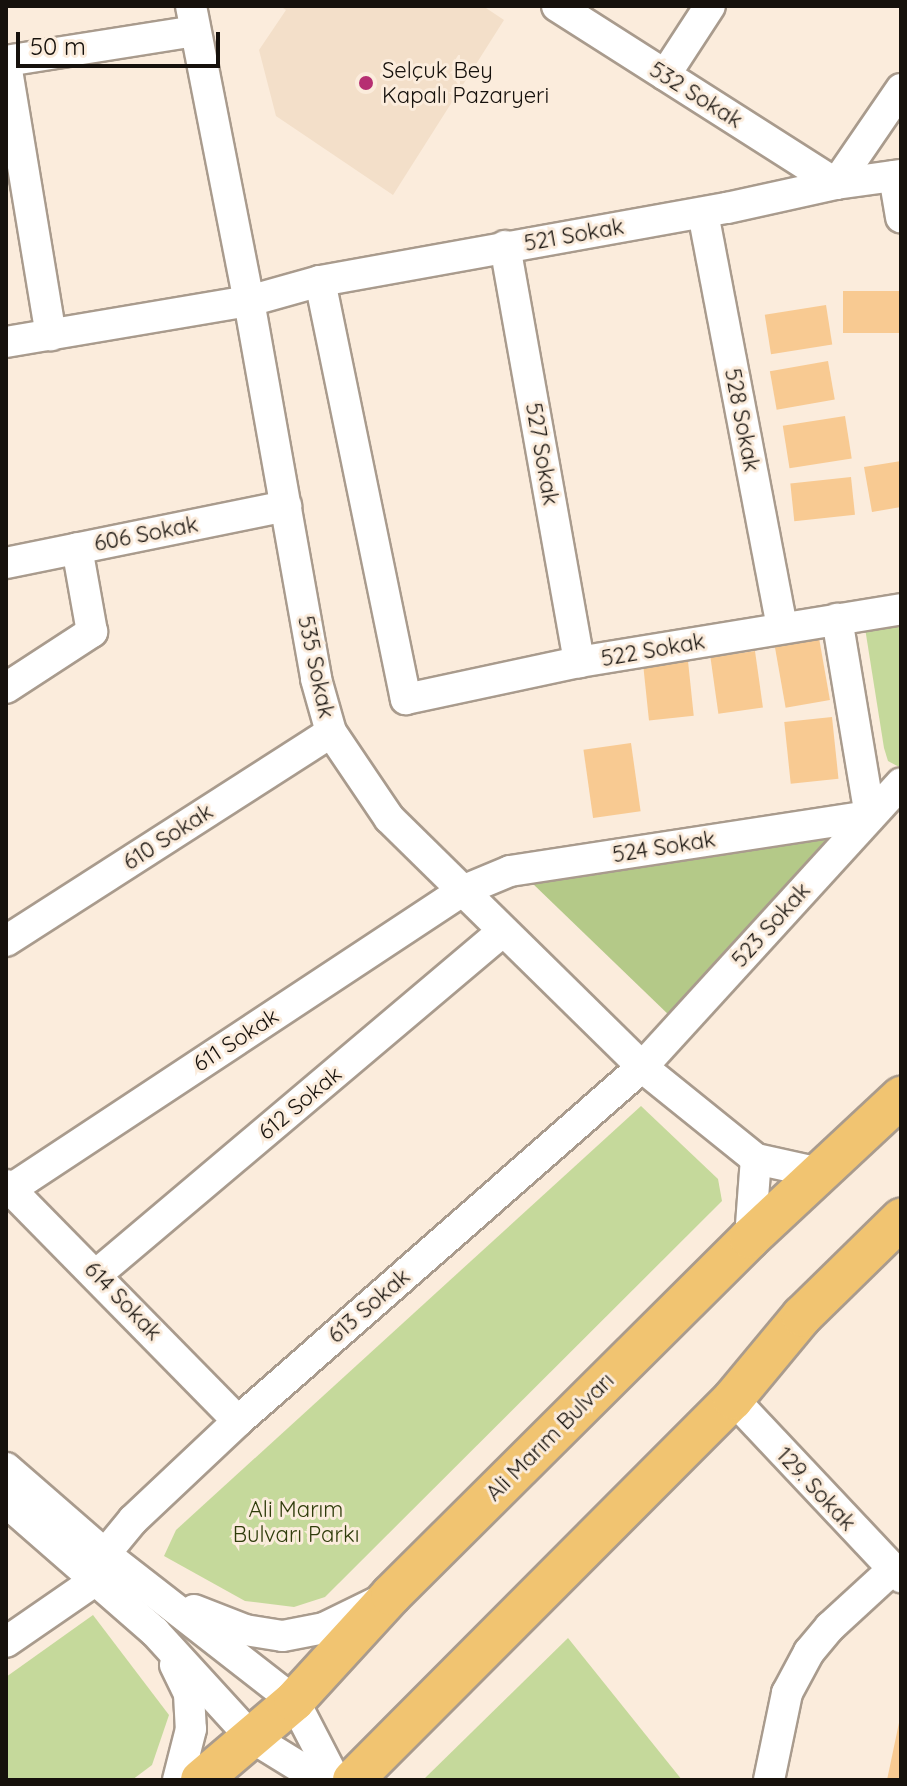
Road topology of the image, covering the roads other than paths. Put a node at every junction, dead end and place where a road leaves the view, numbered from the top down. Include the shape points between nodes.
1 (557, 6) edge
2 (710, 6) edge
3 (193, 19) edge
4 (6, 62) edge
5 (665, 75) junction
6 (901, 89) edge
7 (11, 121) edge
8 (897, 176) edge
9 (836, 184) junction
10 (703, 213) junction
11 (901, 217) edge
12 (505, 246) junction
13 (320, 281) junction
14 (249, 301) junction
15 (51, 335) junction
16 (6, 342) edge
17 (286, 506) junction
18 (77, 548) junction
19 (6, 563) edge
20 (901, 609) edge
21 (837, 619) junction
22 (782, 628) junction
23 (579, 662) junction
24 (6, 688) edge
25 (331, 732) junction
26 (901, 783) edge
27 (870, 816) junction
28 (462, 891) junction
29 (502, 932) junction
30 (6, 941) edge
31 (642, 1067) junction
32 (901, 1097) edge
33 (756, 1159) junction
34 (820, 1173) junction
35 (8, 1187) edge
36 (901, 1219) edge
37 (750, 1238) junction
38 (97, 1274) junction
39 (733, 1399) junction
40 (238, 1421) junction
41 (6, 1468) edge
42 (6, 1502) edge
43 (100, 1567) junction
44 (896, 1574) edge
45 (391, 1595) junction
46 (158, 1596) junction
47 (155, 1632) junction
48 (6, 1642) edge
49 (294, 1701) junction
50 (251, 1737) junction
51 (178, 1780) edge
52 (201, 1780) edge
53 (321, 1780) edge
54 (335, 1780) edge
55 (353, 1780) edge
56 (769, 1780) edge

1 - 5 street, 532 Sokak
2 - 5 street
3 - 4 street
3 - 14 street, 535 Sokak
4 - 7 street
5 - 9 street, 532 Sokak
6 - 9 street
7 - 15 street
8 - 9 street, 521 Sokak
8 - 11 street
9 - 10 street, 521 Sokak
10 - 12 street, 521 Sokak
10 - 22 street, 528 Sokak
12 - 13 street, 521 Sokak
12 - 23 street, 527 Sokak
13 - 14 street, 521 Sokak
13 - 23 street, 522 Sokak via 406,699
14 - 15 street, 521 Sokak
14 - 17 street, 535 Sokak
15 - 16 street, 521 Sokak
17 - 18 street, 606 Sokak
17 - 25 street, 535 Sokak via 316,679
18 - 19 street, 606 Sokak
18 - 24 street via 92,632
20 - 21 street, 522 Sokak
21 - 22 street, 522 Sokak
21 - 27 street
22 - 23 street, 522 Sokak
25 - 28 street, 535 Sokak via 389,818
25 - 30 street, 610 Sokak
26 - 27 street, 523 Sokak
27 - 28 street, 524 Sokak via 510,871
27 - 31 street, 523 Sokak
28 - 29 street, 535 Sokak
28 - 35 street, 611 Sokak
29 - 31 street, 535 Sokak
29 - 38 street, 612 Sokak
31 - 33 street, 535 Sokak
31 - 40 street, 613 Sokak
32 - 34 main road, Ali Marım Bulvarı
33 - 34 street
33 - 37 street
34 - 37 main road, Ali Marım Bulvarı
35 - 38 street, 614 Sokak
36 - 39 main road via 802,1316
37 - 45 main road, Ali Marım Bulvarı
38 - 40 street, 614 Sokak
39 - 44 street, 129. Sokak
39 - 55 main road
40 - 43 street, 613 Sokak via 133,1520
41 - 43 street
42 - 43 street
43 - 46 street
43 - 47 street
43 - 48 street, 613 Sokak
44 - 56 street via 830,1627 809,1652 787,1693
45 - 46 street via 324,1628 283,1636 245,1630
45 - 49 main road, Ali Marım Bulvarı
46 - 49 street
47 - 50 street
47 - 51 street via 189,1694 191,1729
49 - 50 main road, Ali Marım Bulvarı
49 - 54 street
50 - 52 main road, Ali Marım Bulvarı
50 - 53 street

